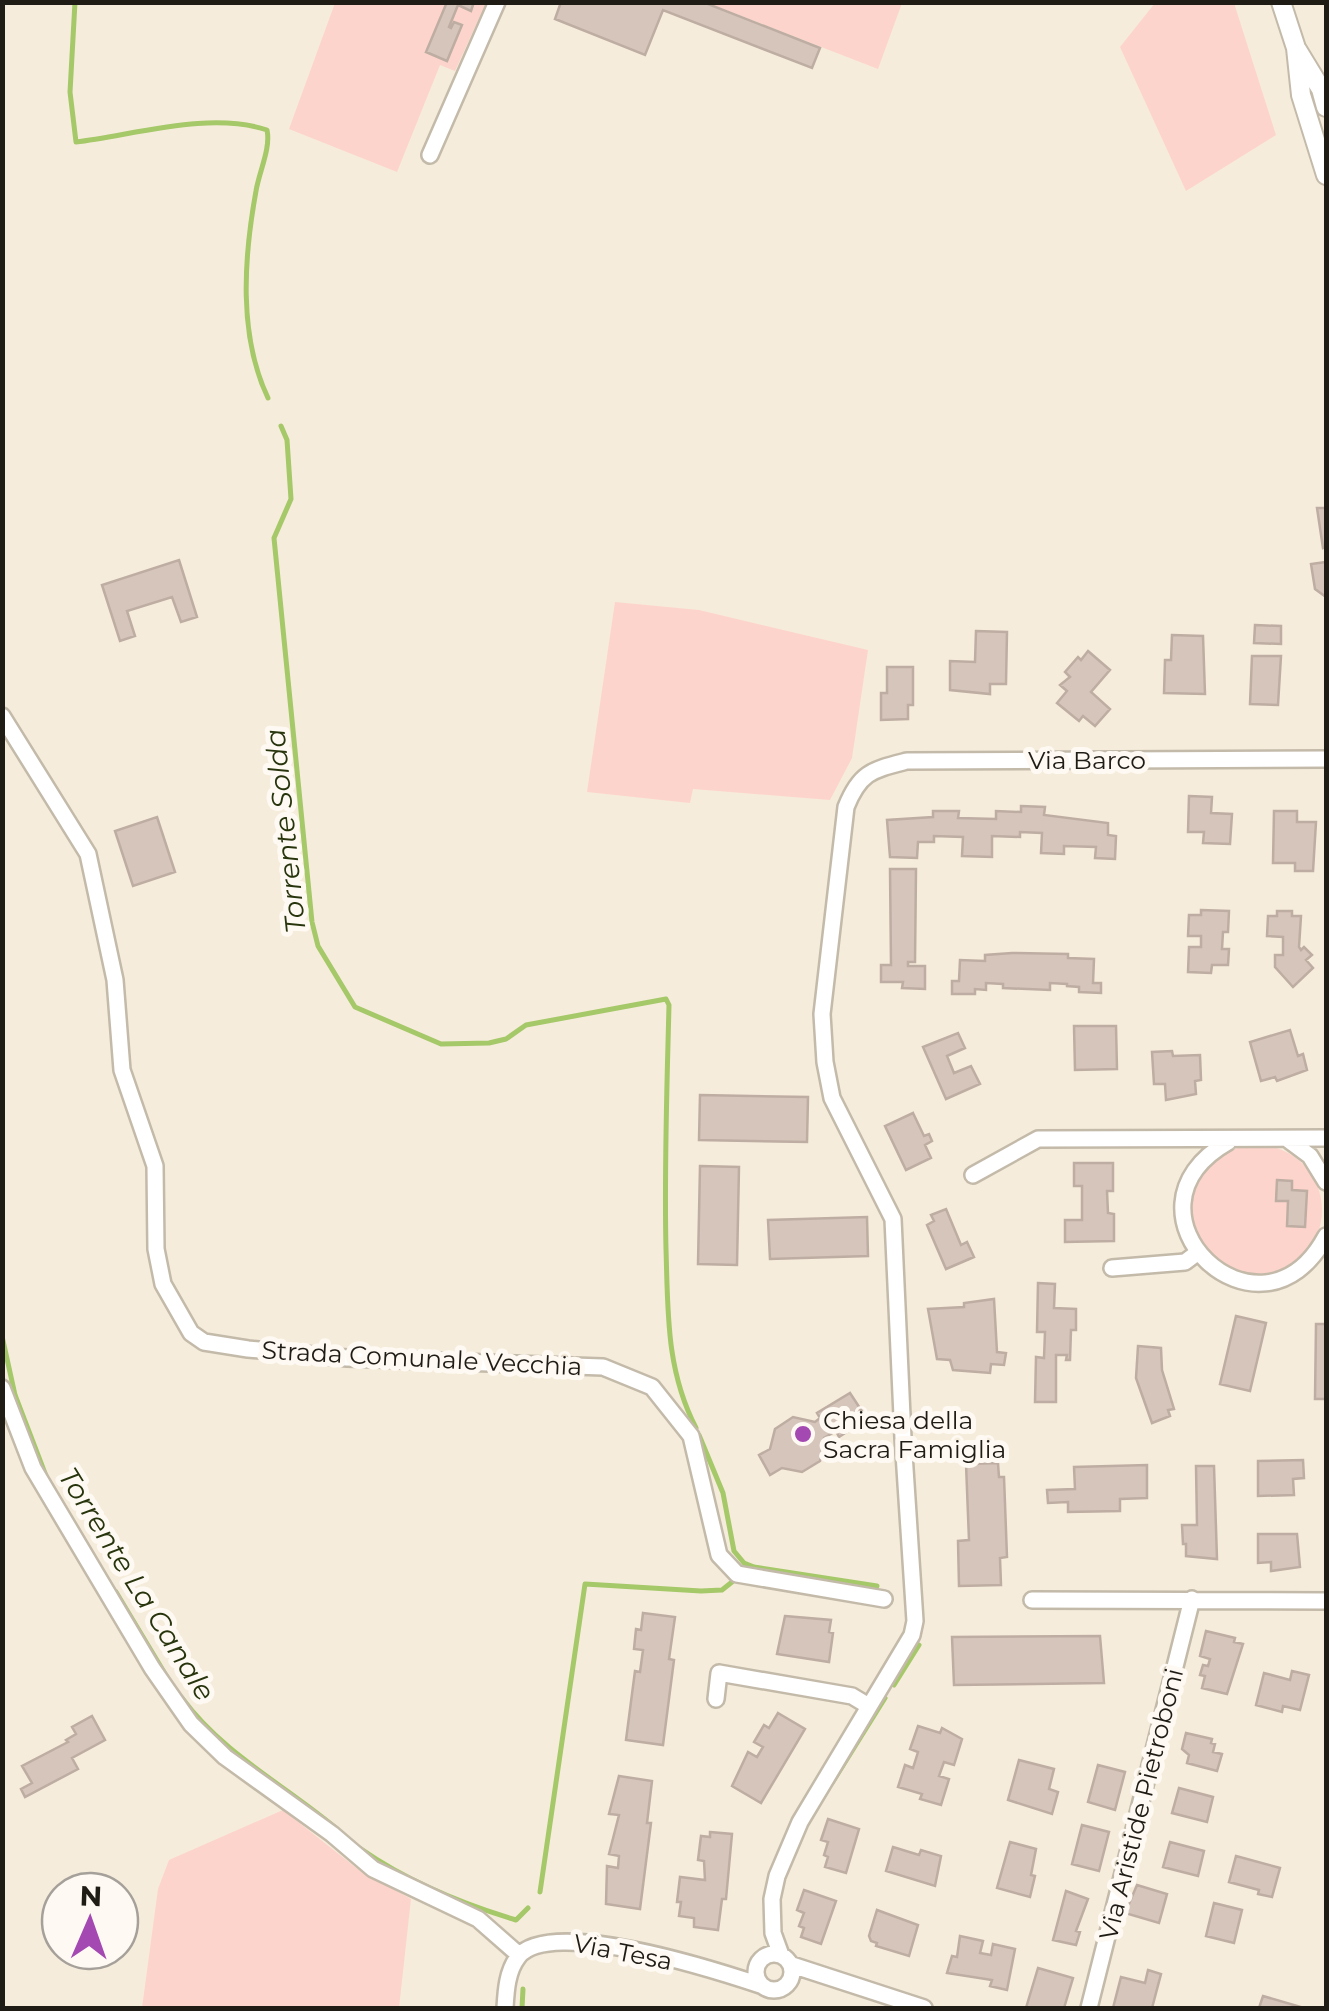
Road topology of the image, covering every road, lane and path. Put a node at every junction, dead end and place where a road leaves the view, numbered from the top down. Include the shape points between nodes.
1 (497, 2) edge
2 (1281, 2) edge
3 (1296, 48) junction
4 (1326, 107) edge
5 (430, 154) dead end
6 (1326, 175) edge
7 (2, 716) edge
8 (1326, 759) edge
9 (1326, 1138) edge
10 (1287, 1139) junction
11 (1232, 1140) junction
12 (974, 1175) dead end
13 (1326, 1182) edge
14 (1326, 1236) edge
15 (1197, 1253) junction
16 (1112, 1268) dead end
17 (2, 1388) edge
18 (884, 1599) dead end
19 (1192, 1599) junction
20 (1032, 1600) dead end
21 (1326, 1602) edge
22 (716, 1699) dead end
23 (867, 1705) junction
24 (773, 1932) junction
25 (518, 1955) junction
26 (786, 1960) junction
27 (759, 1962) junction
28 (731, 1975) junction
29 (830, 1979) junction
30 (789, 1983) junction
31 (763, 1986) junction
32 (505, 2008) edge
33 (924, 2008) edge
34 (1089, 2008) edge

1 - 5 street
2 - 3 street
3 - 4 street
3 - 6 street via 1301,95
7 - 18 street, Strada Comunale Vecchia via 88,854 115,980 122,1070 155,1166 163,1284 191,1334 233,1347 347,1358 603,1367 652,1387 690,1436 719,1554 738,1574
8 - 23 street, Via Barco via 907,761 871,770 854,786 846,807 823,1030 832,1098 893,1219 916,1621
9 - 10 street
10 - 11 street
10 - 13 street via 1310,1156
11 - 12 street via 1038,1139
11 - 15 street via 1191,1175 1183,1201 1185,1228
14 - 15 street via 1295,1274 1269,1283 1216,1272
15 - 16 street via 1185,1262
17 - 25 street via 33,1468 191,1724 373,1870 478,1919
19 - 20 street
19 - 21 street
19 - 34 street, Via Aristide Pietroboni
22 - 23 street via 719,1672 852,1696
23 - 24 street via 777,1876
24 - 26 street
24 - 27 street
25 - 28 street, Via Tesa via 534,1944 596,1942
25 - 32 street
26 - 27 street via 770,1954
26 - 29 street
26 - 30 street
27 - 28 street
27 - 31 street via 756,1976
28 - 31 street, Via Tesa
29 - 30 street
29 - 33 street
30 - 31 street via 776,1990

